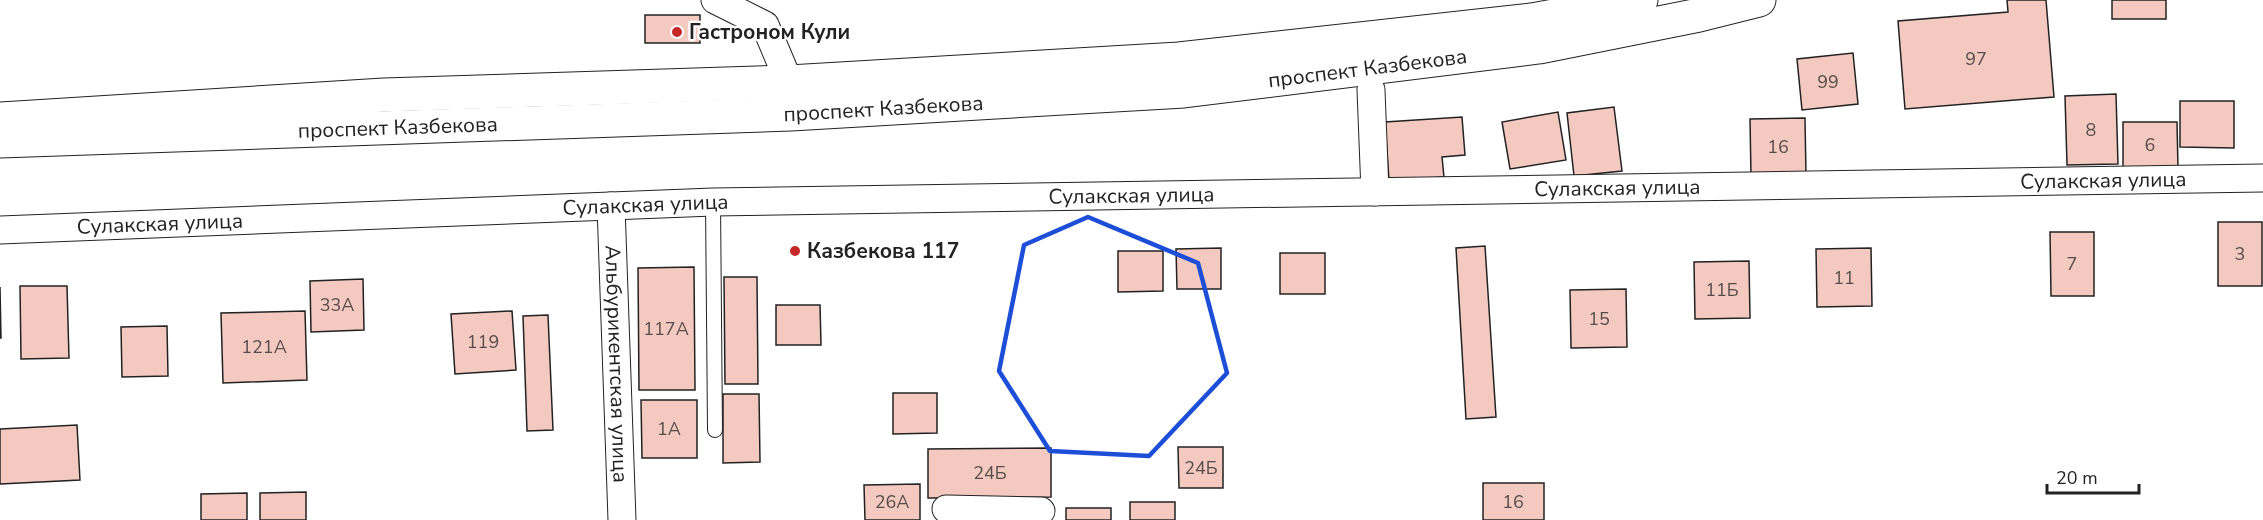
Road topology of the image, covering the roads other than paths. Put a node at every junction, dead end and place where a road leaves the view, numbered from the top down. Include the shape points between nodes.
1 (715, 0) edge
2 (1641, 0) edge
3 (1759, 0) edge
4 (789, 82) junction
5 (1371, 90) dead end
6 (0, 119) edge
7 (0, 141) edge
8 (2263, 178) edge
9 (1375, 192) junction
10 (713, 202) junction
11 (611, 206) junction
12 (0, 230) edge
13 (715, 430) dead end
14 (946, 509) dead end
15 (1041, 511) dead end
16 (1009, 515) edge
17 (622, 520) edge

1 - 4 street via 765,25
2 - 4 highway, проспект Казбекова via 1532,20 1179,59
3 - 7 highway, проспект Казбекова via 1539,47 1184,91 792,114
4 - 6 highway, проспект Казбекова via 384,95
5 - 9 street
8 - 9 street, Сулакская улица
9 - 10 street, Сулакская улица
10 - 11 street, Сулакская улица
10 - 13 lane
11 - 12 street, Сулакская улица
11 - 17 street, Альбурикентская улица
14 - 16 street
15 - 16 street

